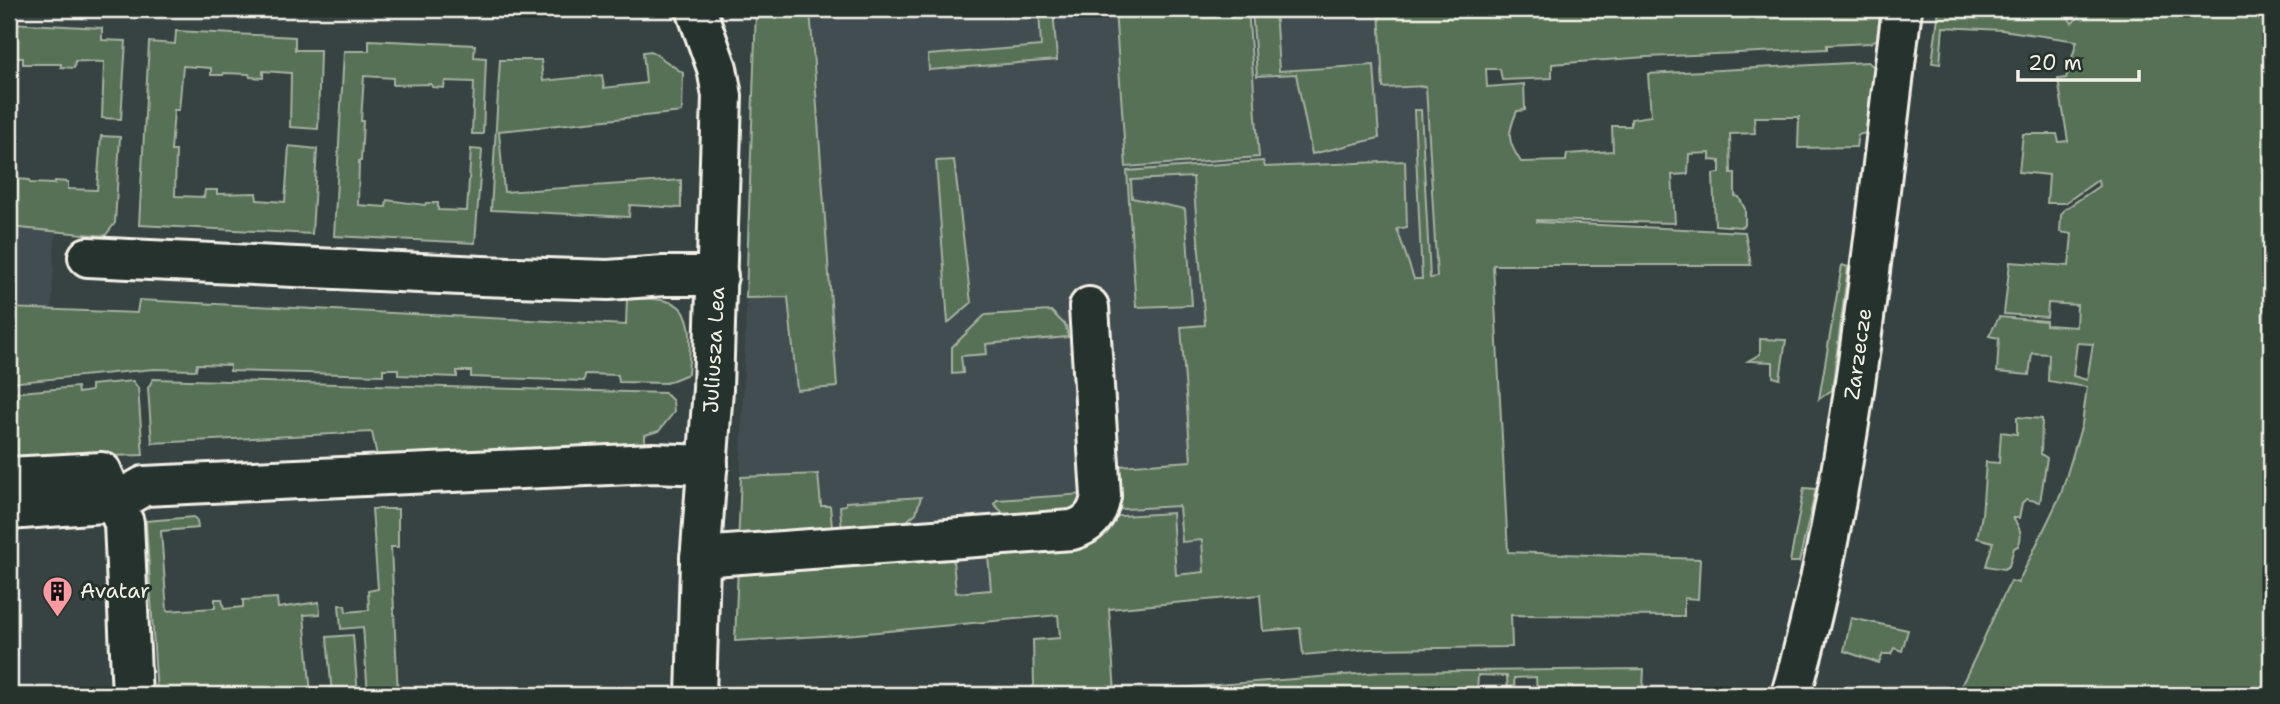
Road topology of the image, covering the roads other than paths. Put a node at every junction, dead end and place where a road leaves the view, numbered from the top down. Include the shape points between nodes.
1 (696, 9) edge
2 (1902, 9) edge
3 (88, 257) dead end
4 (718, 276) junction
5 (1088, 307) dead end
6 (708, 465) junction
7 (9, 477) edge
8 (116, 502) junction
9 (9, 510) edge
10 (700, 557) junction
11 (132, 695) edge
12 (696, 695) edge
13 (1791, 695) edge

1 - 4 street, Juliusza Lea via 722,96
2 - 13 street, Zarzecze via 1841,471 1822,574
3 - 4 street via 608,280
4 - 6 street, Juliusza Lea
5 - 10 street via 1101,496 1097,511 1085,526
6 - 8 street via 653,463 149,486
6 - 10 street, Juliusza Lea
7 - 8 street via 102,472
8 - 9 street
8 - 11 street via 124,523
10 - 12 street, Juliusza Lea

